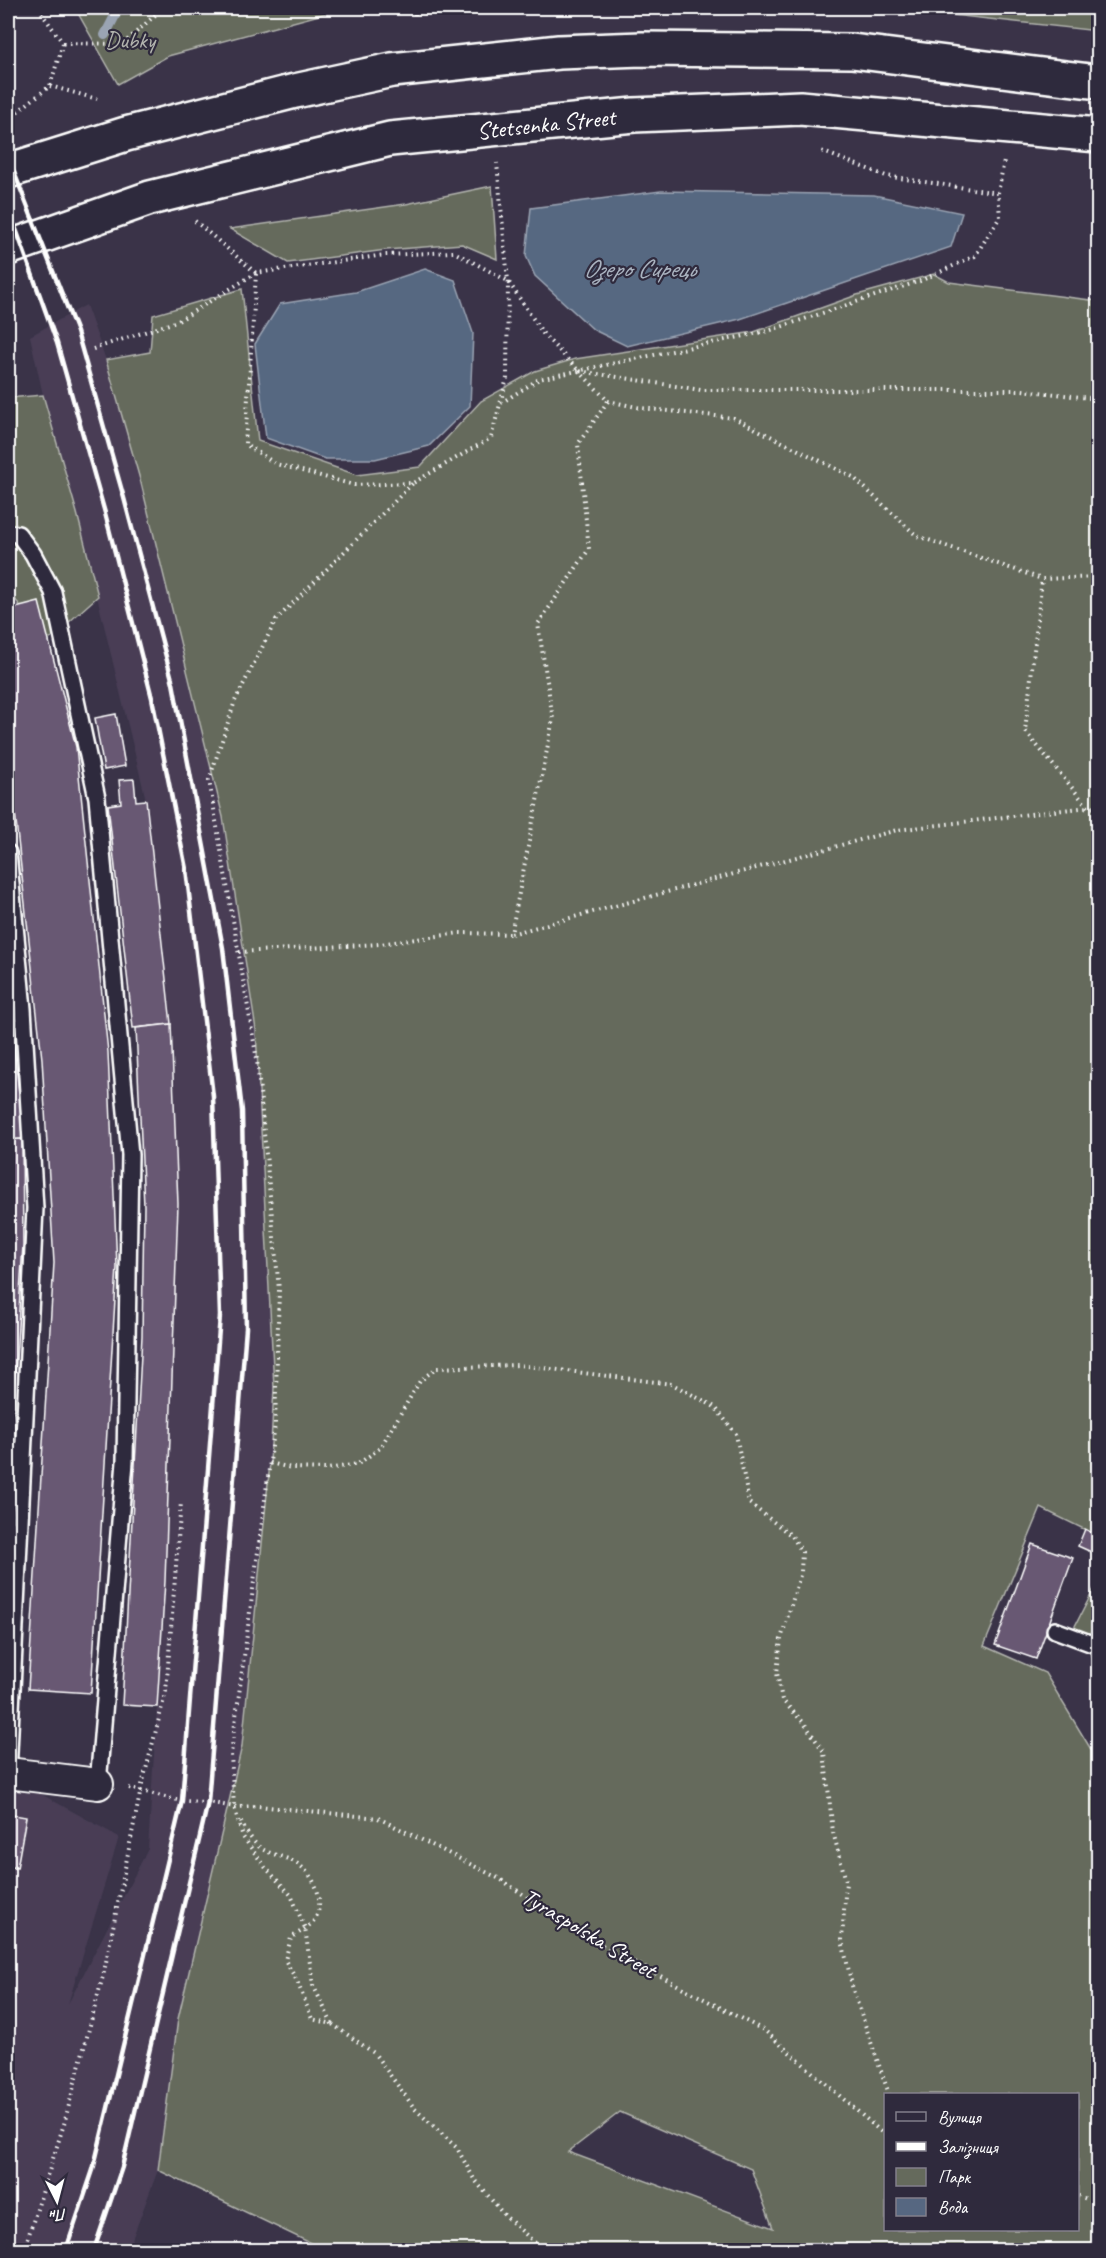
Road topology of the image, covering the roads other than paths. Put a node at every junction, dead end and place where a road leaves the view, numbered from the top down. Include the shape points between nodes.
1 (1098, 82) edge
2 (1098, 135) edge
3 (8, 171) edge
4 (8, 248) edge
5 (8, 533) edge
6 (8, 853) edge
7 (1055, 1630) dead end
8 (1098, 1646) edge
9 (8, 1773) edge
10 (98, 1784) joint

1 - 3 main road via 852,51 559,52 392,70 295,90 126,134
2 - 4 main road, Stetsenka Street via 800,108 634,115 390,139 150,198
5 - 10 lane via 18,534 53,592 97,798 130,1155 126,1462
6 - 9 lane via 35,1208
7 - 8 lane
9 - 10 street

